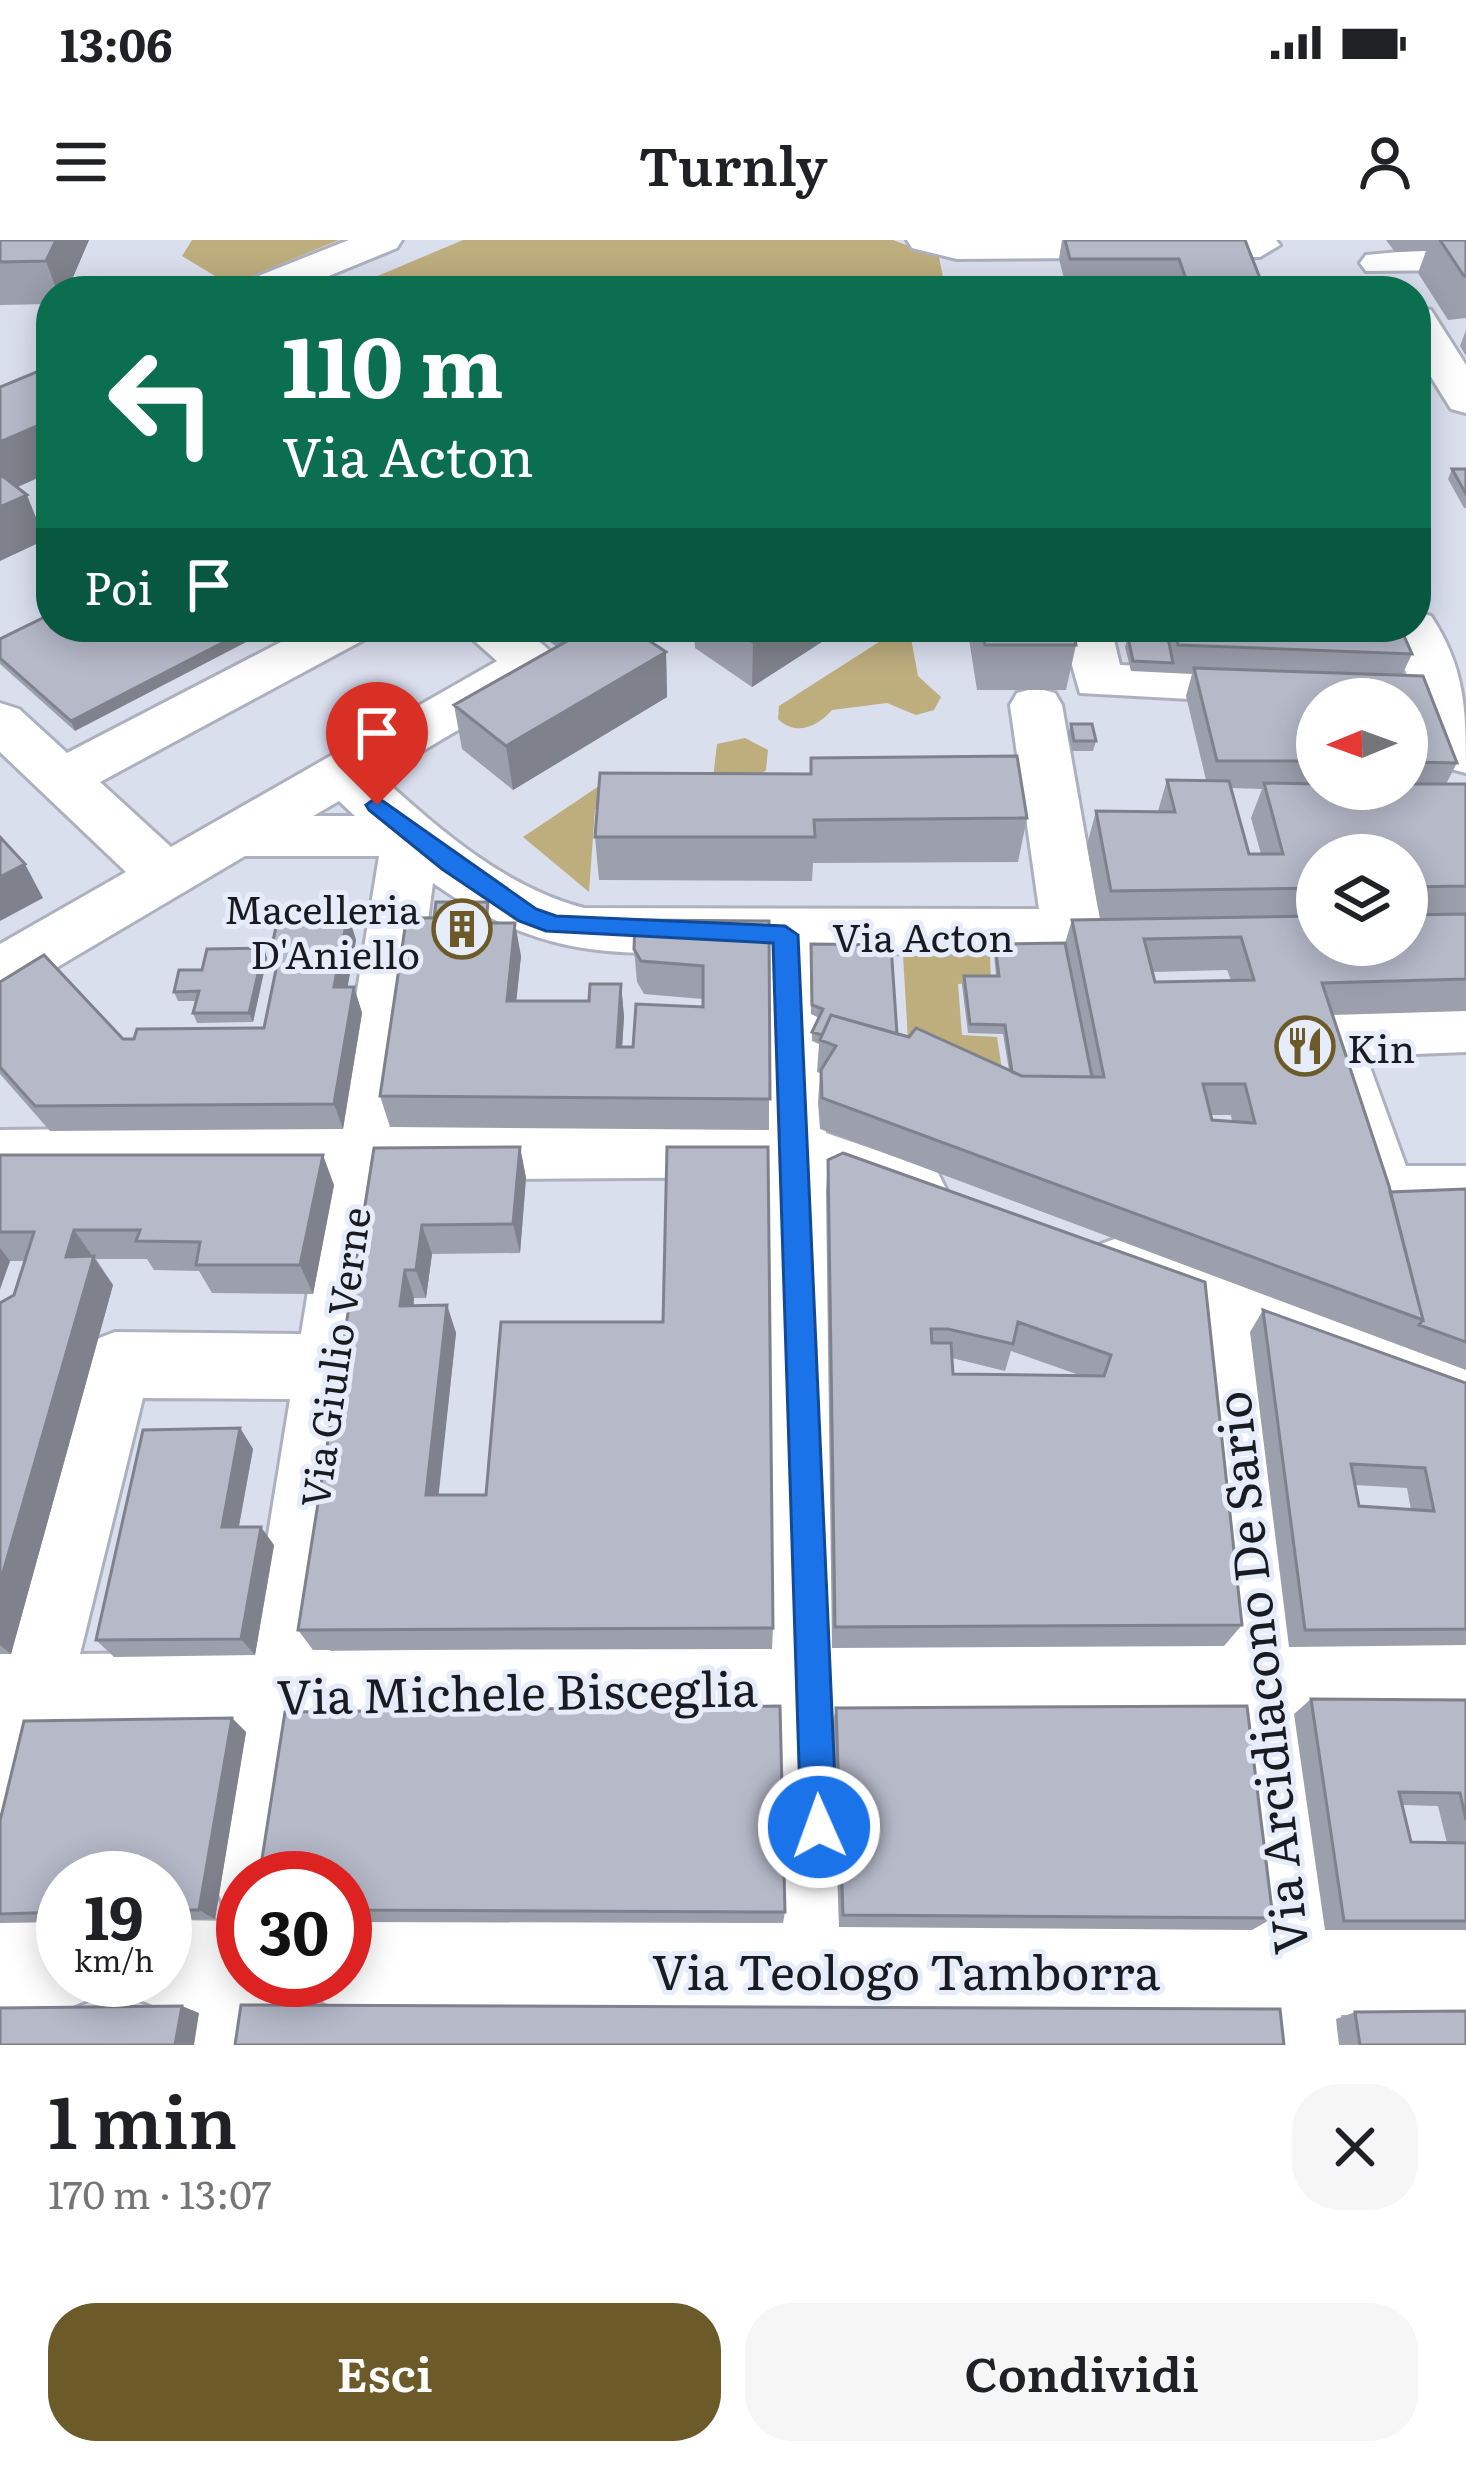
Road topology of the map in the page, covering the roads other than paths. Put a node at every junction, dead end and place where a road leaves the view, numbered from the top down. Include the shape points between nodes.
1 (383, 240) edge
2 (926, 240) edge
3 (996, 247) junction
4 (1264, 254) edge
5 (1466, 258) edge
6 (1381, 265) edge
7 (294, 276) edge
8 (977, 276) edge
9 (1008, 276) edge
10 (1436, 328) edge
11 (1466, 400) edge
12 (321, 642) edge
13 (504, 642) edge
14 (1089, 642) edge
15 (1420, 642) edge
16 (1441, 693) junction
17 (1036, 705) edge
18 (0, 721) edge
19 (1466, 755) edge
20 (343, 773) junction
21 (62, 779) junction
22 (234, 836) junction
23 (411, 836) junction
24 (166, 876) junction
25 (1296, 932) edge
26 (785, 935) junction
27 (1072, 935) junction
28 (0, 972) edge
29 (1466, 1028) edge
30 (794, 1149) junction
31 (364, 1150) junction
32 (0, 1157) edge
33 (1466, 1194) edge
34 (973, 1213) edge
35 (1062, 1244) edge
36 (1219, 1300) junction
37 (331, 1367) junction
38 (1466, 1396) edge
39 (1466, 1680) edge
40 (1259, 1682) junction
41 (814, 1687) junction
42 (284, 1693) junction
43 (14, 1695) edge
44 (0, 1804) edge
45 (260, 1851) edge
46 (0, 1965) edge
47 (36, 1965) edge
48 (372, 1966) edge
49 (824, 1968) junction
50 (1466, 1970) edge
51 (237, 2007) edge
52 (1294, 2008) edge
53 (231, 2045) edge

1 - 7 street
2 - 3 street
3 - 4 street
3 - 8 street
3 - 9 street
5 - 6 street
10 - 11 street
12 - 21 street
13 - 20 street via 533,663
14 - 16 street via 1098,680
15 - 16 street
16 - 19 street
17 - 27 street
18 - 21 street
20 - 22 street
20 - 23 street, Via Acton
21 - 24 street
22 - 23 street
22 - 24 street
23 - 26 street, Via Acton via 528,915 584,930
23 - 31 street, Via Giulio Verne
24 - 28 street
25 - 27 street, Via Acton
26 - 27 street, Via Acton
26 - 30 street
29 - 33 street via 1328,1033 1382,1195
30 - 31 street
30 - 34 street
30 - 41 street
31 - 32 street
31 - 37 street, Via Giulio Verne
35 - 36 street
36 - 38 street
36 - 40 street, Via Arcidiacono De Sario
37 - 42 street, Via Giulio Verne
37 - 43 street via 116,1366
39 - 40 street, Via Michele Bisceglia
40 - 41 street, Via Michele Bisceglia
40 - 52 street, Via Arcidiacono De Sario
41 - 42 street, Via Michele Bisceglia
41 - 49 street
42 - 43 street, Via Michele Bisceglia
42 - 45 street, Via Giulio Verne
43 - 44 street
46 - 47 street
48 - 49 street, Via Teologo Tamborra
49 - 52 street, Via Teologo Tamborra
50 - 52 street, Via Teologo Tamborra
51 - 53 street

